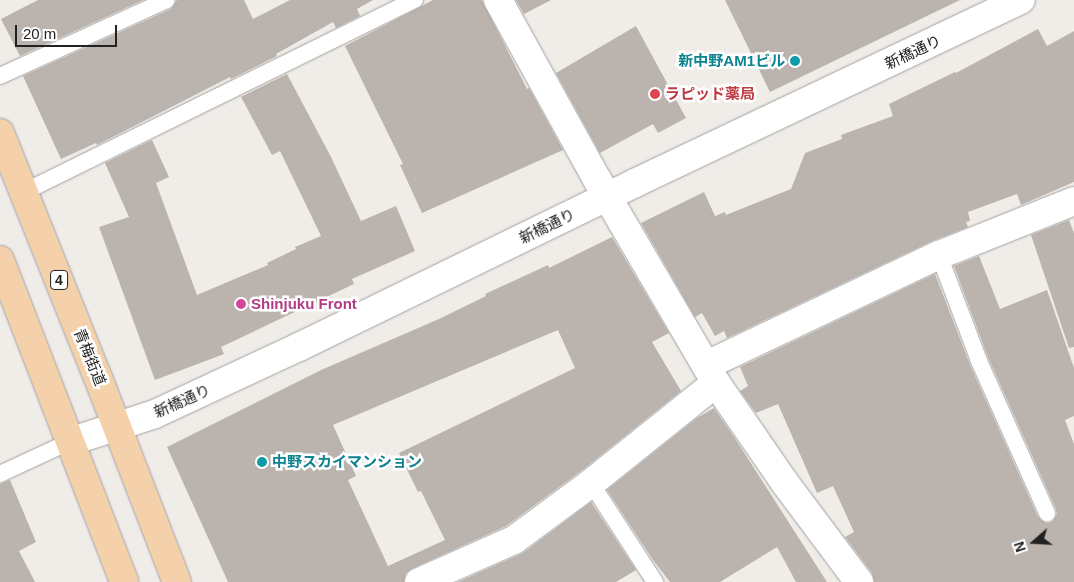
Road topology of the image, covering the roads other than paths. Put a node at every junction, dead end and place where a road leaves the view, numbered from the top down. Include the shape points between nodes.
1 (167, 0) edge
2 (415, 0) edge
3 (498, 0) edge
4 (1021, 0) edge
5 (0, 76) edge
6 (0, 133) edge
7 (24, 192) junction
8 (607, 196) junction
9 (1074, 202) edge
10 (939, 255) junction
11 (0, 260) edge
12 (711, 374) junction
13 (117, 427) junction
14 (69, 442) junction
15 (0, 474) edge
16 (591, 484) junction
17 (1047, 513) dead end
18 (124, 582) edge
19 (177, 582) edge
20 (419, 582) edge
21 (655, 582) edge
22 (859, 582) edge

1 - 5 lane
2 - 7 lane
3 - 8 street
4 - 8 street, 新橋通り
6 - 7 main road, 青梅街道 / 4
7 - 13 main road, 青梅街道 / 4
8 - 12 street
8 - 13 street, 新橋通り via 299,347 155,414
9 - 10 street
10 - 12 street
10 - 17 lane via 979,360
11 - 14 main road
12 - 16 street
12 - 22 street
13 - 14 street, 新橋通り
13 - 19 main road, 青梅街道 / 4
14 - 15 lane
14 - 18 main road
16 - 20 street via 514,540
16 - 21 lane

